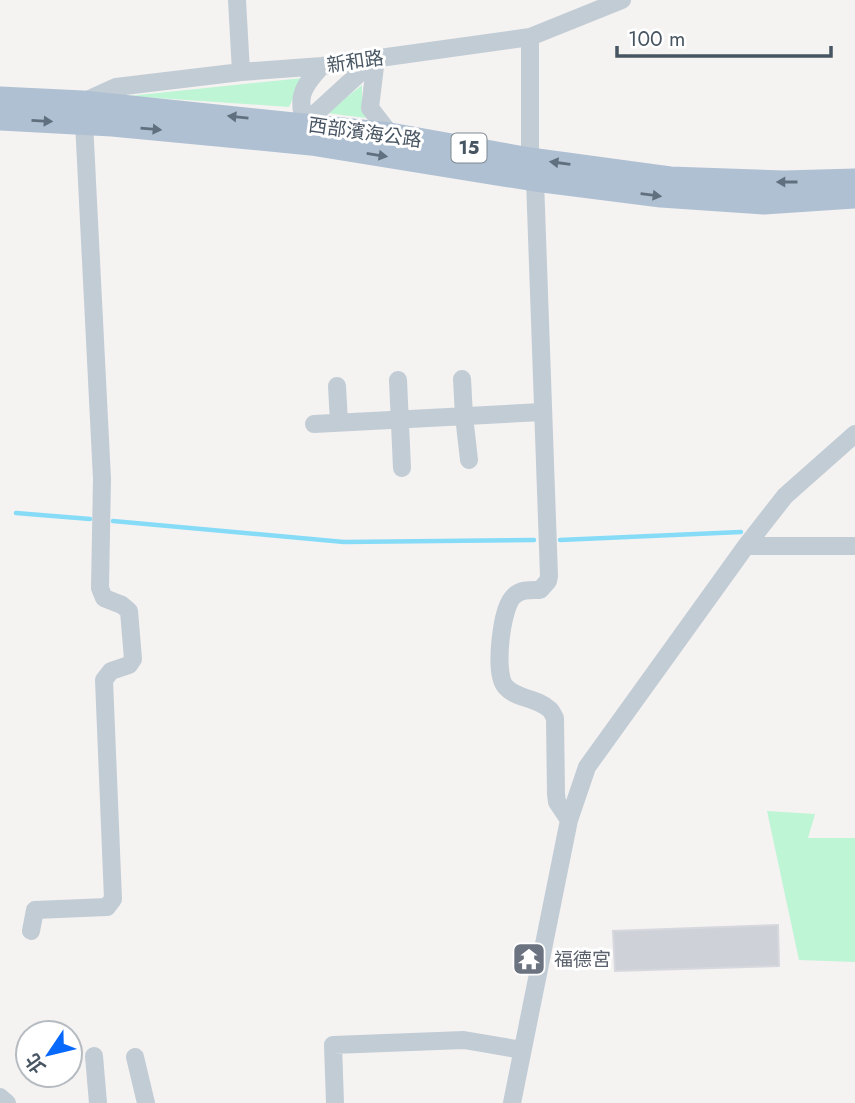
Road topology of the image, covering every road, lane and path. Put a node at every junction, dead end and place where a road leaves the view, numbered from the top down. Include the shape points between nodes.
1 (237, 0) edge
2 (622, 0) edge
3 (530, 37) junction
4 (376, 58) junction
5 (322, 65) junction
6 (242, 72) junction
7 (0, 98) edge
8 (83, 113) junction
9 (0, 119) edge
10 (308, 134) junction
11 (390, 134) junction
12 (533, 169) junction
13 (855, 180) edge
14 (855, 197) edge
15 (463, 379) dead end
16 (398, 380) dead end
17 (337, 386) dead end
18 (542, 412) junction
19 (464, 416) junction
20 (399, 420) junction
21 (339, 422) junction
22 (314, 424) dead end
23 (855, 434) edge
24 (470, 460) dead end
25 (402, 467) dead end
26 (746, 546) junction
27 (855, 546) edge
28 (569, 820) junction
29 (31, 932) dead end
30 (522, 1050) junction
31 (94, 1056) dead end
32 (135, 1057) dead end
33 (0, 1097) edge
34 (7, 1103) edge
35 (98, 1103) edge
36 (146, 1103) edge
37 (335, 1103) edge
38 (512, 1103) edge

1 - 6 street
2 - 3 street, 新和路
3 - 4 street, 新和路
3 - 12 street
4 - 5 street, 新和路
4 - 10 street
4 - 11 street via 370,108
5 - 6 street, 新和路
5 - 10 street via 302,93 300,109
6 - 8 street, 新和路 via 117,87
7 - 8 main road, 新和路 / 15
9 -> 8 main road, 新和路 / 15
10 -> 8 main road, 西部濱海公路 / 15
8 -> 10 main road, 西部濱海公路 / 15 via 273,140
8 - 29 street via 102,479 100,588 103,598 129,611 133,659 104,680 113,900 107,907 35,910
10 - 11 main road, 西部濱海公路 / 15
10 -> 12 main road, 西部濱海公路 / 15
11 - 12 main road, 西部濱海公路 / 15
13 -> 12 main road, 西部濱海公路 / 15 via 783,183
12 -> 14 main road, 西部濱海公路 / 15 via 661,196 764,203
12 - 18 street
15 - 19 street
16 - 20 street
17 - 21 street
18 - 19 street
18 - 28 street via 548,581 540,590 523,590 512,596 499,667 506,688 550,709 555,718 557,802
19 - 20 street
19 - 24 street
20 - 21 street
20 - 25 street
21 - 22 street
23 - 26 street via 785,496
26 - 27 street
26 - 28 street via 587,767
28 - 30 street
30 - 37 street via 464,1040 333,1045
30 - 38 street
31 - 35 street
32 - 36 street
33 - 34 street

